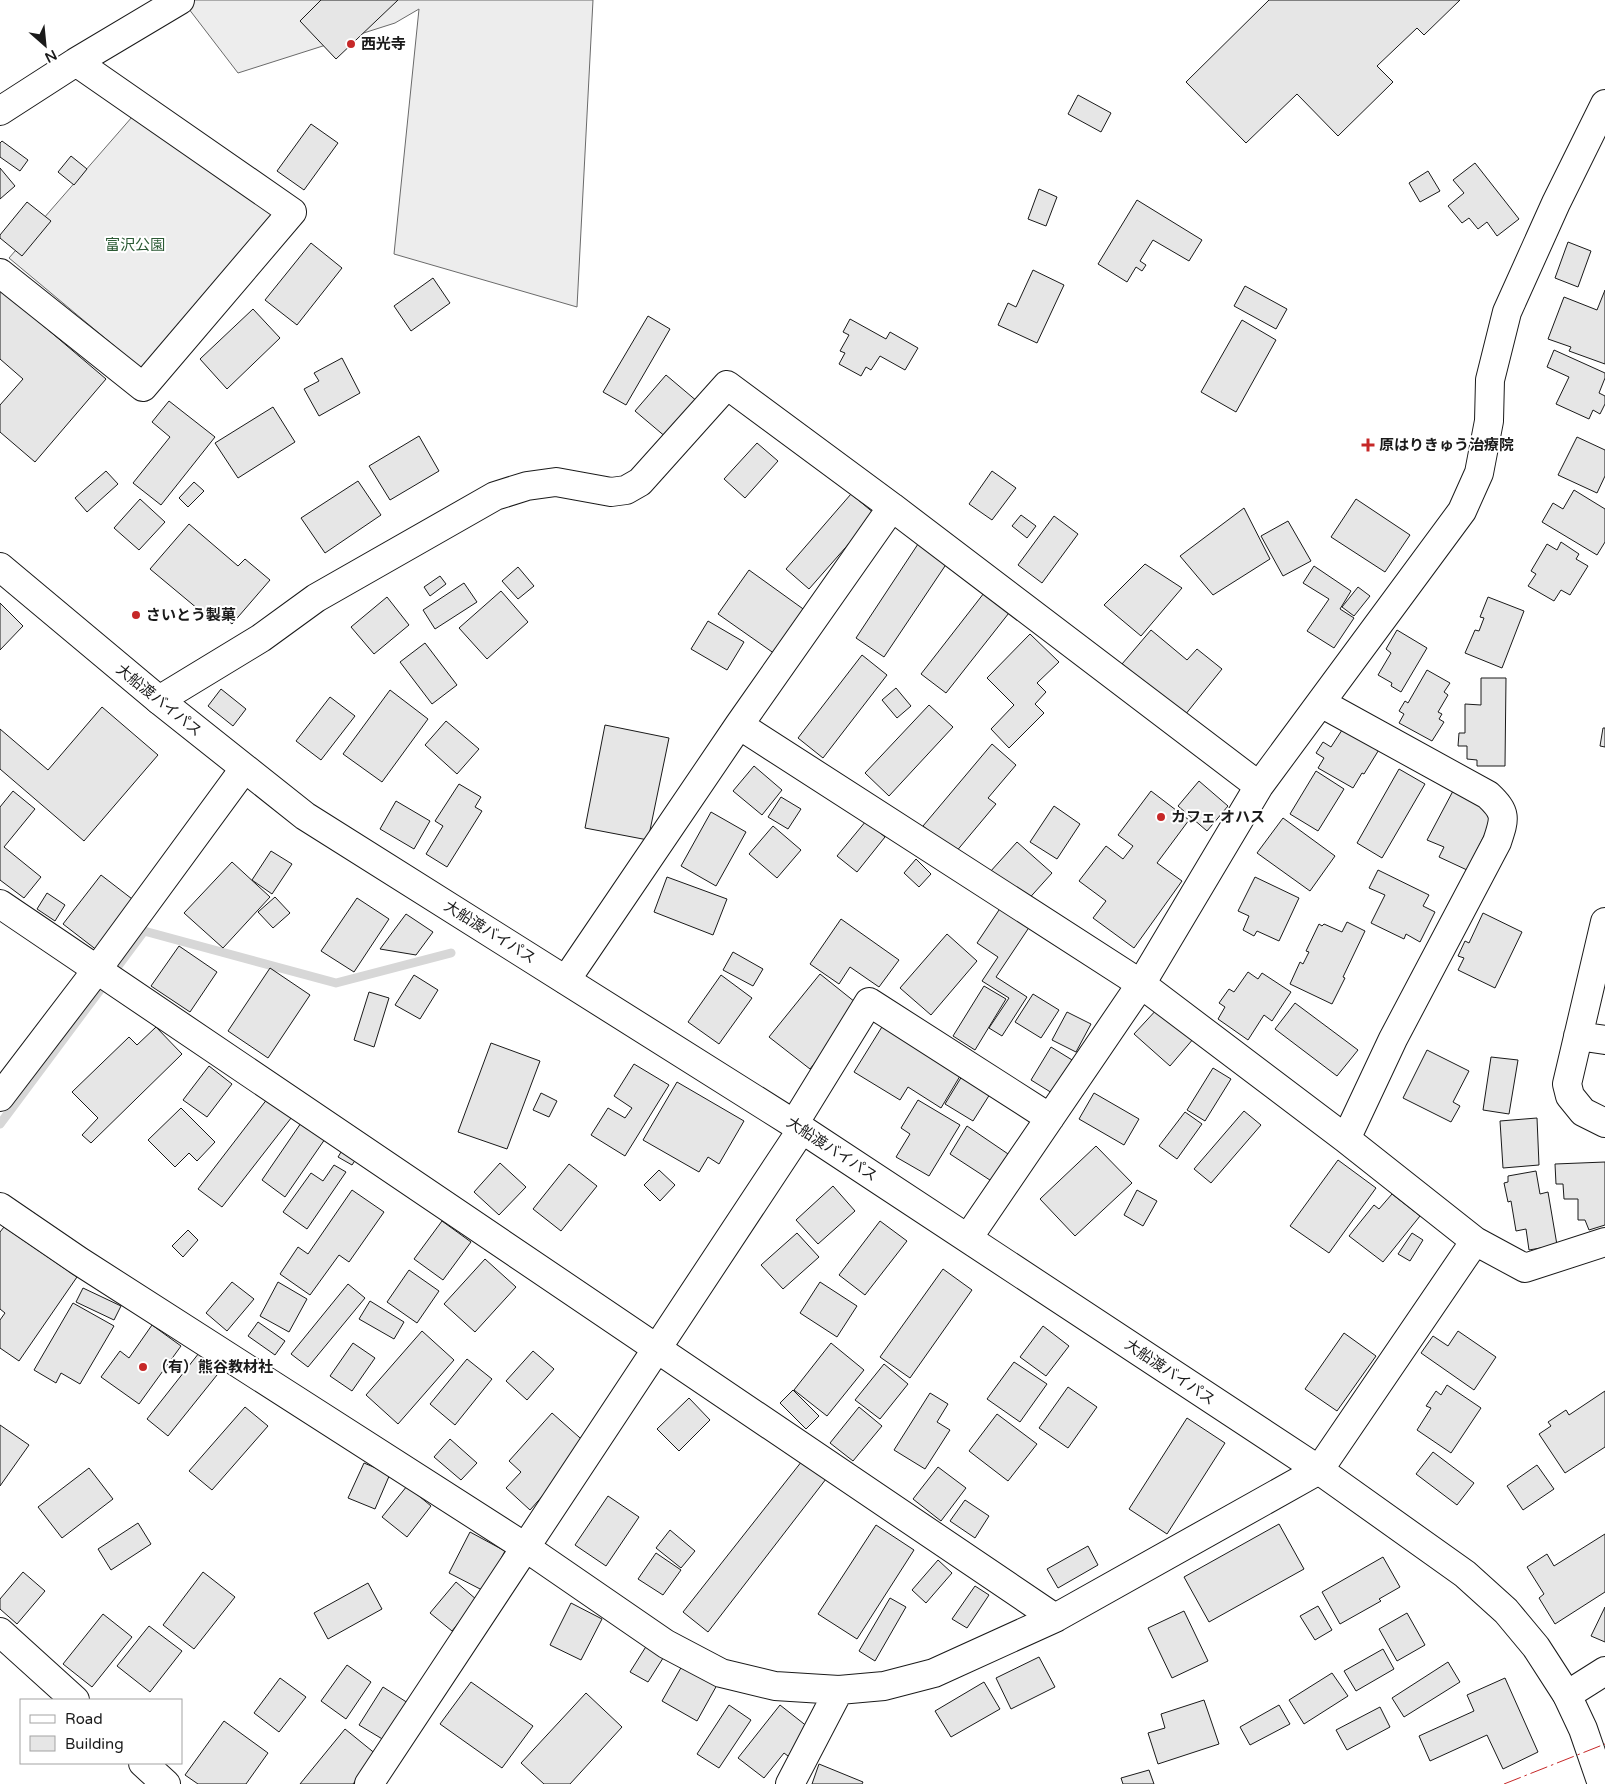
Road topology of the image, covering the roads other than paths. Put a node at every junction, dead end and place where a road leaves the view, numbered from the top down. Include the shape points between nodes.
1 (180, 0) edge
2 (76, 62) junction
3 (1605, 104) edge
4 (0, 111) edge
5 (0, 273) edge
6 (892, 507) junction
7 (0, 567) edge
8 (159, 700) junction
9 (1321, 703) junction
10 (739, 725) junction
11 (244, 768) junction
12 (1259, 786) junction
13 (0, 904) edge
14 (1605, 922) edge
15 (96, 970) junction
16 (566, 980) junction
17 (1141, 984) junction
18 (1578, 1036) junction
19 (1605, 1040) edge
20 (0, 1097) edge
21 (1050, 1118) junction
22 (1605, 1122) edge
23 (798, 1126) junction
24 (1346, 1139) junction
25 (0, 1207) edge
26 (968, 1238) junction
27 (1475, 1241) junction
28 (1605, 1242) edge
29 (656, 1349) junction
30 (1319, 1470) junction
31 (526, 1547) junction
32 (1055, 1618) junction
33 (0, 1632) edge
34 (1605, 1671) edge
35 (839, 1690) junction
36 (1567, 1695) junction
37 (74, 1699) edge
38 (144, 1764) edge
39 (166, 1784) edge
40 (369, 1784) edge
41 (790, 1784) edge
42 (1602, 1784) edge

1 - 2 main road
2 - 4 main road
2 - 5 main road via 292,212 143,387
3 - 9 main road via 1507,312 1490,380 1490,421 1479,473 1462,511
6 - 8 main road via 727,385 640,482 626,490 612,492 556,482 527,486 495,496 316,598 261,638
6 - 10 main road
6 - 12 main road
7 - 8 main road, 大船渡バイパス
8 - 11 main road, 大船渡バイパス
9 - 12 main road
9 - 24 main road via 1488,795 1500,806 1504,821 1497,842 1393,1039
10 - 16 main road
10 - 17 main road
11 - 15 main road
11 - 16 main road, 大船渡バイパス via 305,816
12 - 17 main road
13 - 15 main road
14 - 18 main road
15 - 20 main road
15 - 29 main road
16 - 23 main road, 大船渡バイパス
17 - 21 main road
17 - 24 main road
18 - 19 main road
18 - 22 main road via 1567,1084 1570,1096 1583,1112
21 - 23 main road via 869,1002
21 - 26 main road
23 - 26 main road, 大船渡バイパス
23 - 29 main road
24 - 27 main road
25 - 31 main road
26 - 30 main road, 大船渡バイパス
27 - 28 main road via 1526,1268
27 - 30 main road
29 - 31 main road
29 - 32 main road
30 - 32 main road
30 - 36 main road, 大船渡バイパス via 1465,1574 1506,1611 1536,1648
31 - 35 main road via 666,1644 721,1673 775,1686
31 - 40 main road
32 - 35 main road via 934,1673 884,1686
33 - 37 main road
34 - 36 main road
35 - 41 main road
36 - 42 main road, 大船渡バイパス
38 - 39 main road

